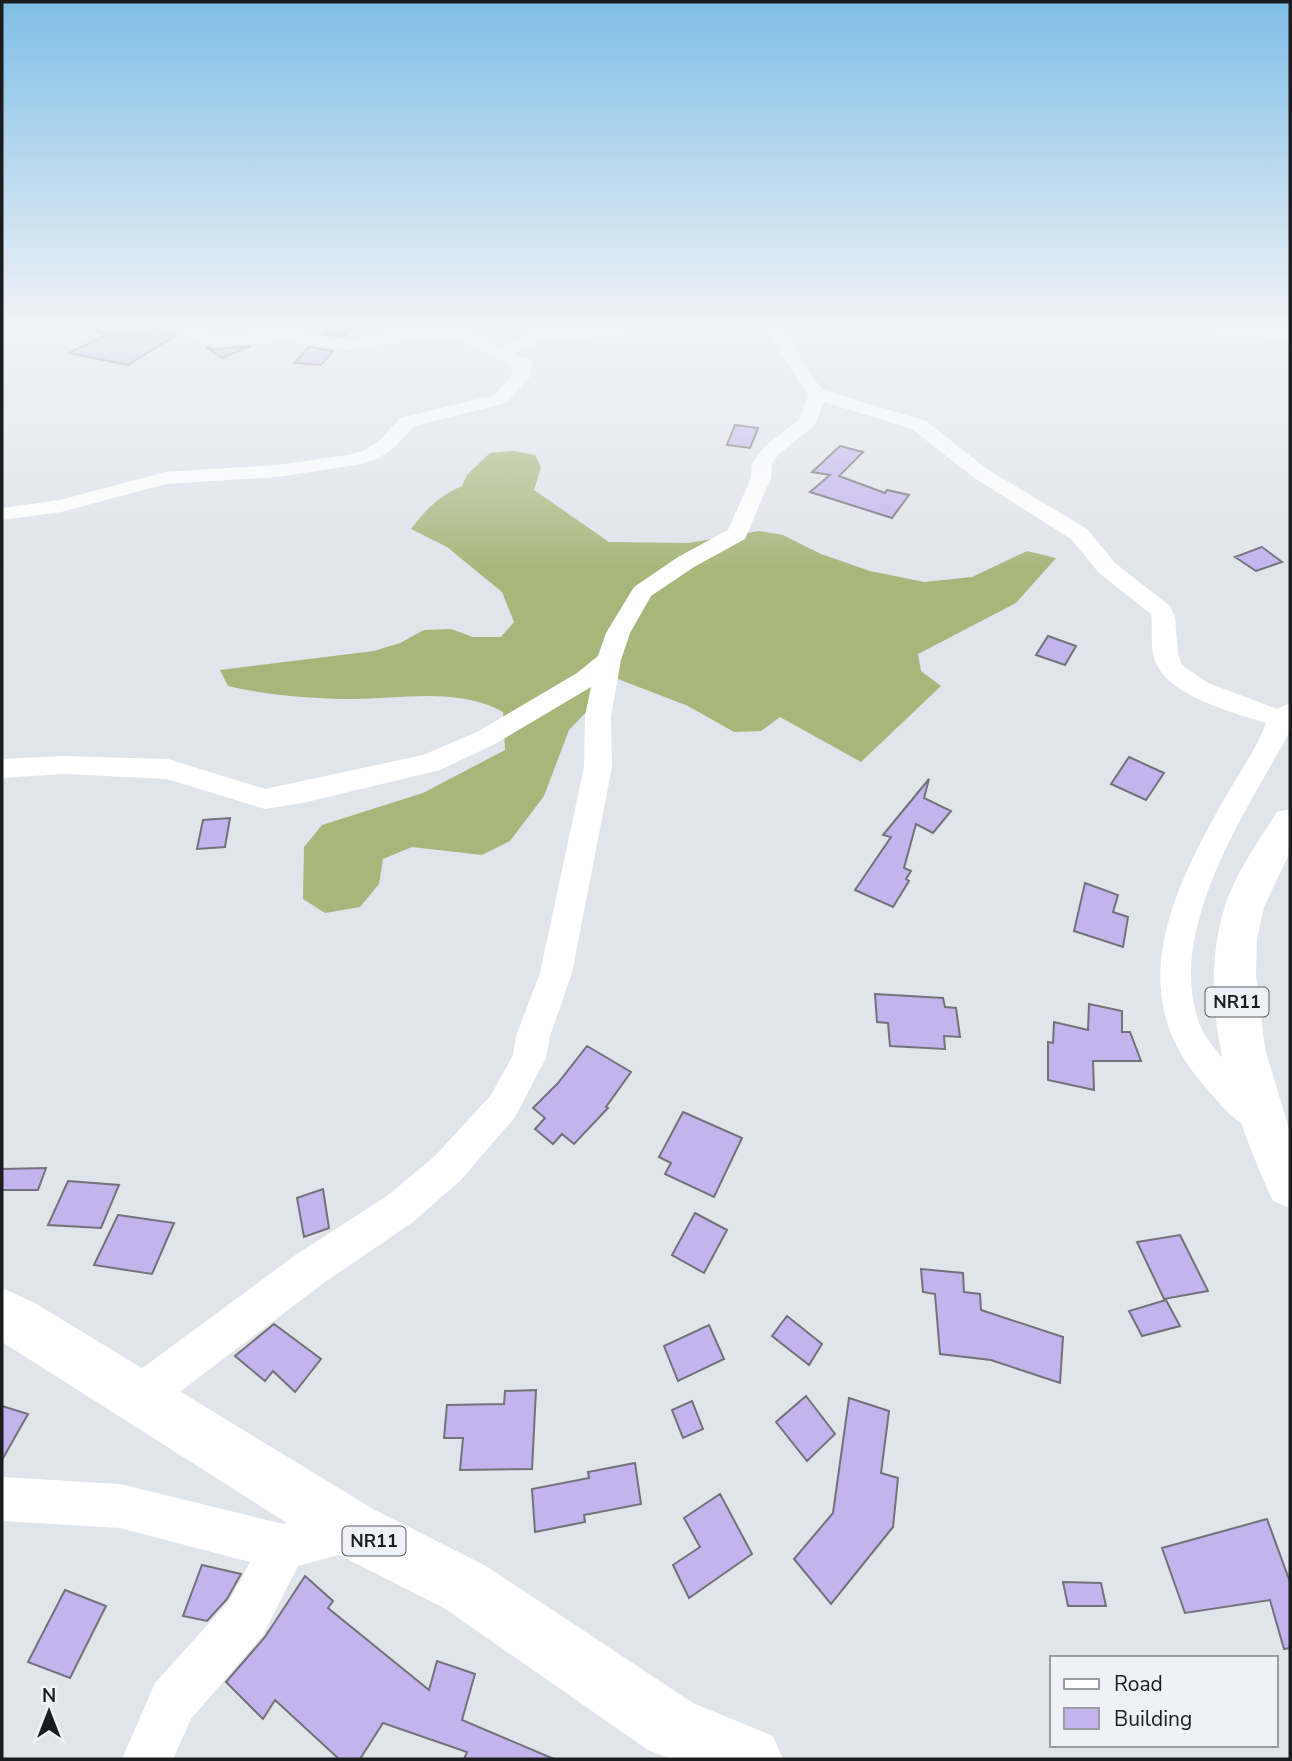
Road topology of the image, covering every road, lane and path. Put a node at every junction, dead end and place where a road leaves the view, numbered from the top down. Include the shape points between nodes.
1 (479, 404) edge
2 (814, 404) edge
3 (854, 404) edge
4 (2, 514) edge
5 (609, 660) junction
6 (1285, 715) edge
7 (2, 768) edge
8 (1290, 822) edge
9 (1261, 1121) junction
10 (1290, 1185) edge
11 (2, 1314) edge
12 (137, 1398) junction
13 (2, 1499) edge
14 (352, 1530) junction
15 (283, 1547) junction
16 (148, 1759) edge
17 (750, 1759) edge

1 - 4 street via 407,422 388,443 350,461 165,478 61,506
2 - 5 street via 808,421 762,463 761,478 737,534 642,592 618,633
3 - 6 street via 919,425 979,473 1079,534 1107,568 1162,611 1167,661 1174,672 1210,692
5 - 7 street via 586,679 486,738 430,763 307,792 265,799 168,769
5 - 12 street via 598,716 598,767 556,974 529,1058 503,1105 448,1168 400,1209 311,1268
6 - 9 street via 1210,848 1180,933 1175,987 1183,1025 1204,1058
8 - 9 highway, NR11 via 1245,904 1236,948 1238,1005
9 - 10 highway, NR11
11 - 12 highway, NR11
12 - 14 highway, NR11
13 - 15 street via 120,1506
14 - 15 street
14 - 17 highway, NR11 via 465,1587 671,1727
15 - 16 street via 246,1618 173,1701

